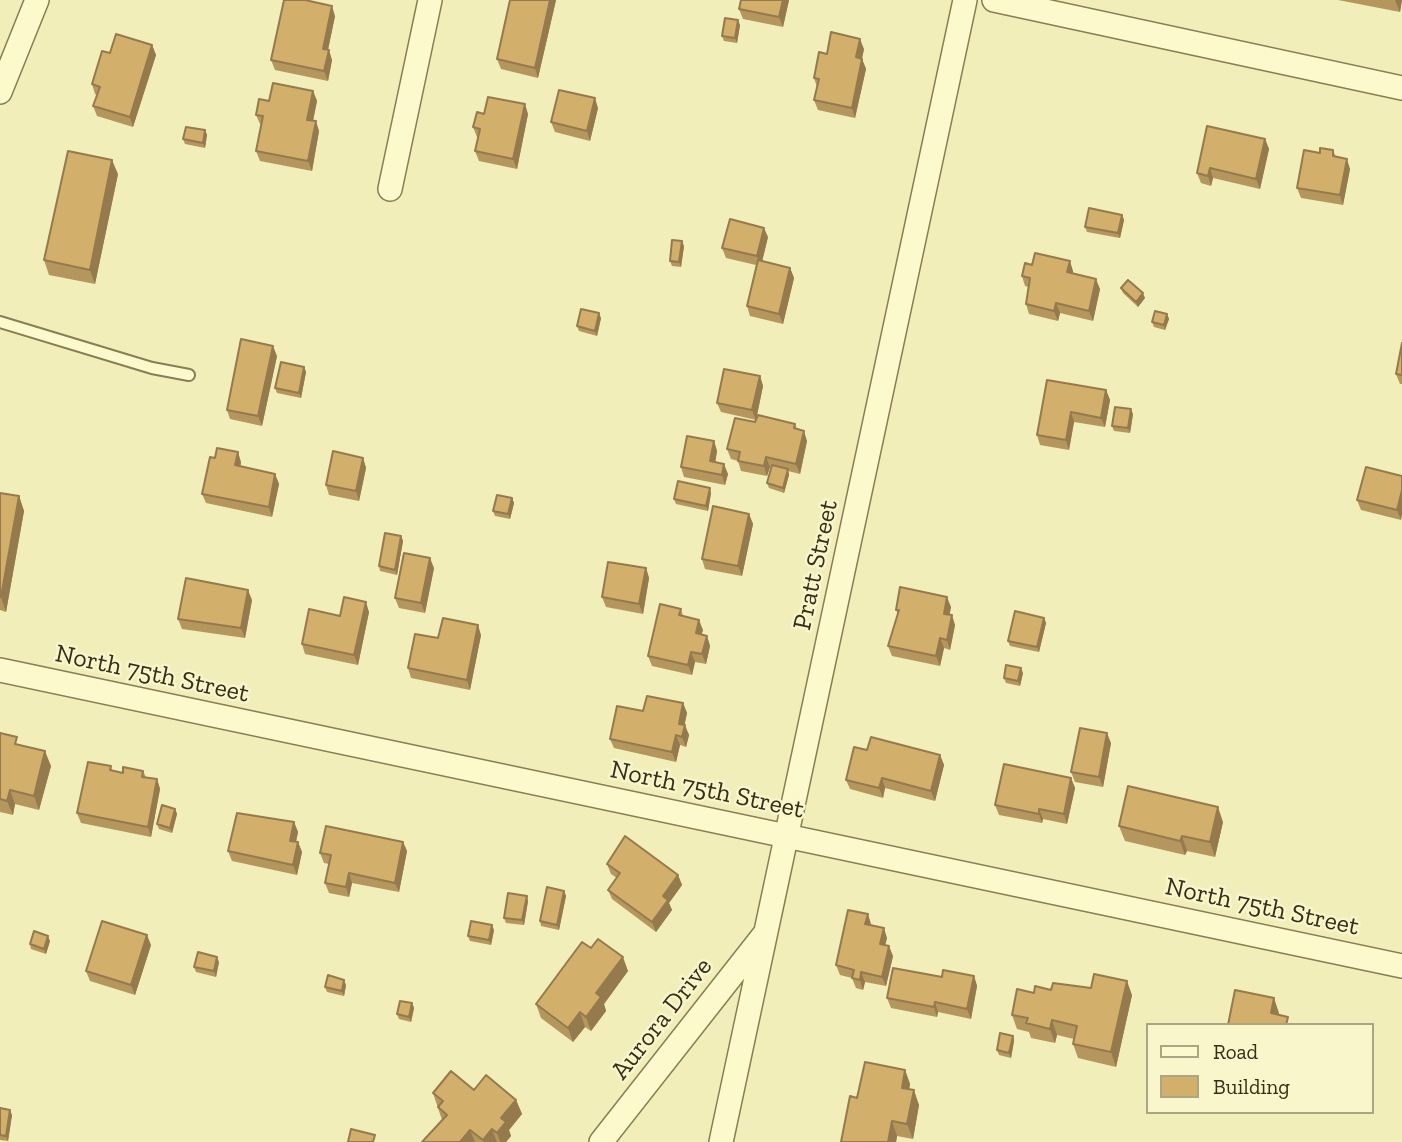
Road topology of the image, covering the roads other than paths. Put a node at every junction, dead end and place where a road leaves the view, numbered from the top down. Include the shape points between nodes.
1 (37, 0) edge
2 (430, 0) edge
3 (965, 0) edge
4 (994, 0) edge
5 (1402, 88) edge
6 (0, 92) edge
7 (390, 189) dead end
8 (0, 322) edge
9 (189, 375) dead end
10 (0, 670) edge
11 (788, 836) junction
12 (767, 931) junction
13 (1402, 966) edge
14 (601, 1142) edge
15 (721, 1142) edge

1 - 6 street
2 - 7 street
3 - 11 street, Pratt Street
4 - 5 street
8 - 9 lane
10 - 11 street, North 75th Street
11 - 12 street, Pratt Street
11 - 13 street, North 75th Street
12 - 14 street, Aurora Drive
12 - 15 street, Pratt Street

